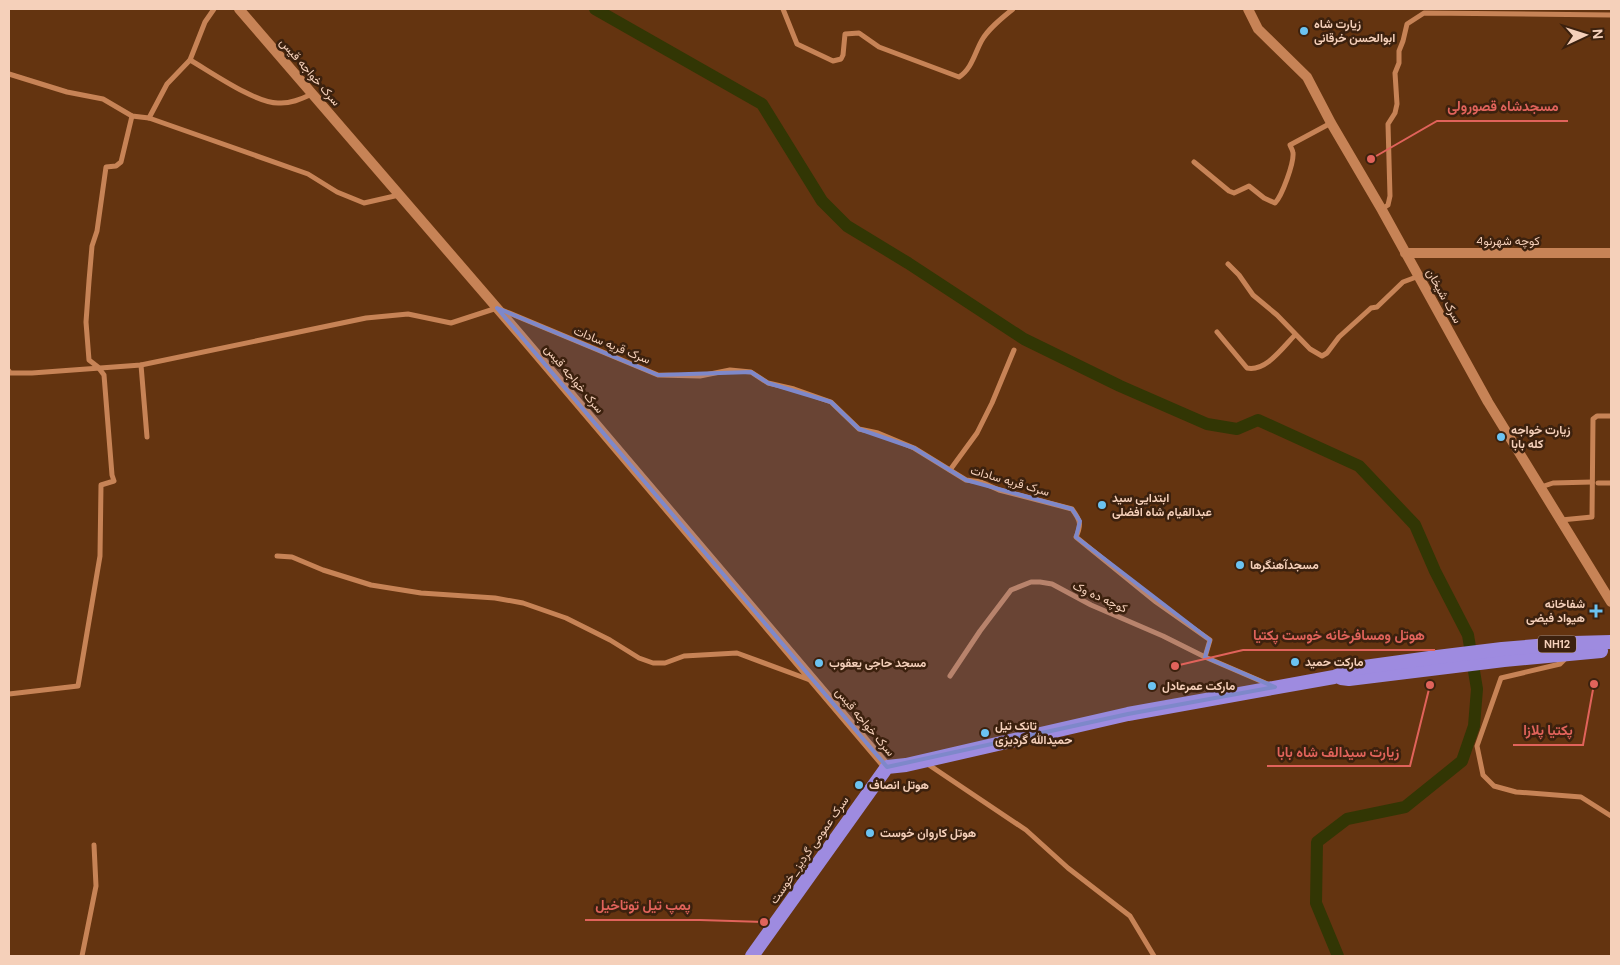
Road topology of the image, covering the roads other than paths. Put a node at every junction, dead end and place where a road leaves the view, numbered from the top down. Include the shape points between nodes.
1 (214, 9) edge
2 (239, 9) edge
3 (784, 9) edge
4 (1013, 9) edge
5 (1248, 9) edge
6 (1550, 9) edge
7 (1611, 15) edge
8 (1552, 16) junction
9 (190, 60) junction
10 (9, 74) edge
11 (312, 94) junction
12 (132, 116) junction
13 (148, 118) junction
14 (1330, 123) junction
15 (1194, 162) dead end
16 (399, 195) junction
17 (1382, 210) junction
18 (1405, 253) junction
19 (1611, 253) edge
20 (1228, 264) dead end
21 (1419, 276) junction
22 (497, 308) junction
23 (1217, 332) dead end
24 (1295, 335) junction
25 (1014, 350) dead end
26 (141, 365) junction
27 (98, 367) junction
28 (10, 372) edge
29 (9, 380) edge
30 (1611, 416) edge
31 (147, 437) dead end
32 (950, 470) junction
33 (1595, 482) junction
34 (1611, 483) edge
35 (1540, 487) junction
36 (1560, 520) junction
37 (276, 556) dead end
38 (1611, 602) edge
39 (1611, 642) edge
40 (1611, 651) edge
41 (1573, 653) junction
42 (1503, 654) junction
43 (1205, 657) junction
44 (950, 676) dead end
45 (814, 681) junction
46 (1275, 687) junction
47 (9, 694) edge
48 (922, 761) junction
49 (887, 767) junction
50 (1611, 816) edge
51 (94, 845) dead end
52 (82, 956) edge
53 (752, 956) edge
54 (1154, 956) edge

1 - 9 street via 205,22
2 - 11 street, سرک خواجه قیس
3 - 4 street via 796,44 833,61 843,55 845,34 859,33 879,47 959,77 971,63 987,32
5 - 14 street, سرک شیخان via 1258,29 1307,77
6 - 8 street
7 - 8 street
8 - 17 street via 1424,13 1407,24 1395,73 1397,104 1388,124 1390,196 1388,206
9 - 11 street via 261,101 278,104
9 - 13 street via 167,84
10 - 12 street via 103,99
11 - 16 street, سرک خواجه قیس
12 - 13 street
12 - 27 street via 121,162 116,166 106,166 92,246 86,322 89,360
13 - 16 street via 308,174 337,192 364,203
14 - 15 street via 1290,145 1293,153 1289,170 1275,203 1249,186 1234,193 1229,191
14 - 17 street, سرک شیخان
16 - 22 street, سرک خواجه قیس
17 - 18 street, سرک شیخان
18 - 19 street, کوچه شهرنو4
18 - 21 street, سرک شیخان
20 - 24 street via 1253,295
21 - 24 street via 1403,282 1377,307 1371,308 1322,356
21 - 35 street, سرک شیخان via 1488,402
22 - 26 street via 451,323 408,314 366,318
22 - 32 street, سرک قریه سادات via 658,375 700,376 730,370 752,372 768,383 831,402 860,429 898,441
22 - 45 street, سرک خواجه قیس
23 - 24 street via 1251,369 1264,366
25 - 32 street via 977,433
26 - 27 street
26 - 31 street
27 - 28 street
27 - 47 street via 104,375 114,481 101,485 100,556 78,686
28 - 29 street
30 - 33 street via 1593,419
32 - 43 street, سرک قریه سادات via 966,480 1072,509 1080,521 1076,537 1156,602 1210,640
33 - 34 street
33 - 35 street via 1553,483
33 - 36 street via 1592,518
35 - 36 street, سرک شیخان
36 - 38 street, سرک شیخان
37 - 45 street via 292,558 371,585 523,603 566,618 653,663 684,656 737,653
39 - 42 highway, NH12
40 - 41 highway, NH12
41 - 42 highway, NH12
41 - 50 street via 1560,664 1501,678 1477,746 1483,775 1494,786 1516,792 1582,797
42 - 46 highway, NH12 via 1357,668 1334,677
43 - 44 street, کوچه ده وک via 1052,584 1031,582 1011,590
43 - 46 street, کوچه ده وک
45 - 49 street, سرک خواجه قیس
46 - 48 highway, NH12 via 1128,714
48 - 49 highway, NH12
48 - 54 street via 1026,830 1068,868 1130,916
49 - 53 highway, سرک عمومی گردیز_خوست
51 - 52 street via 96,886

